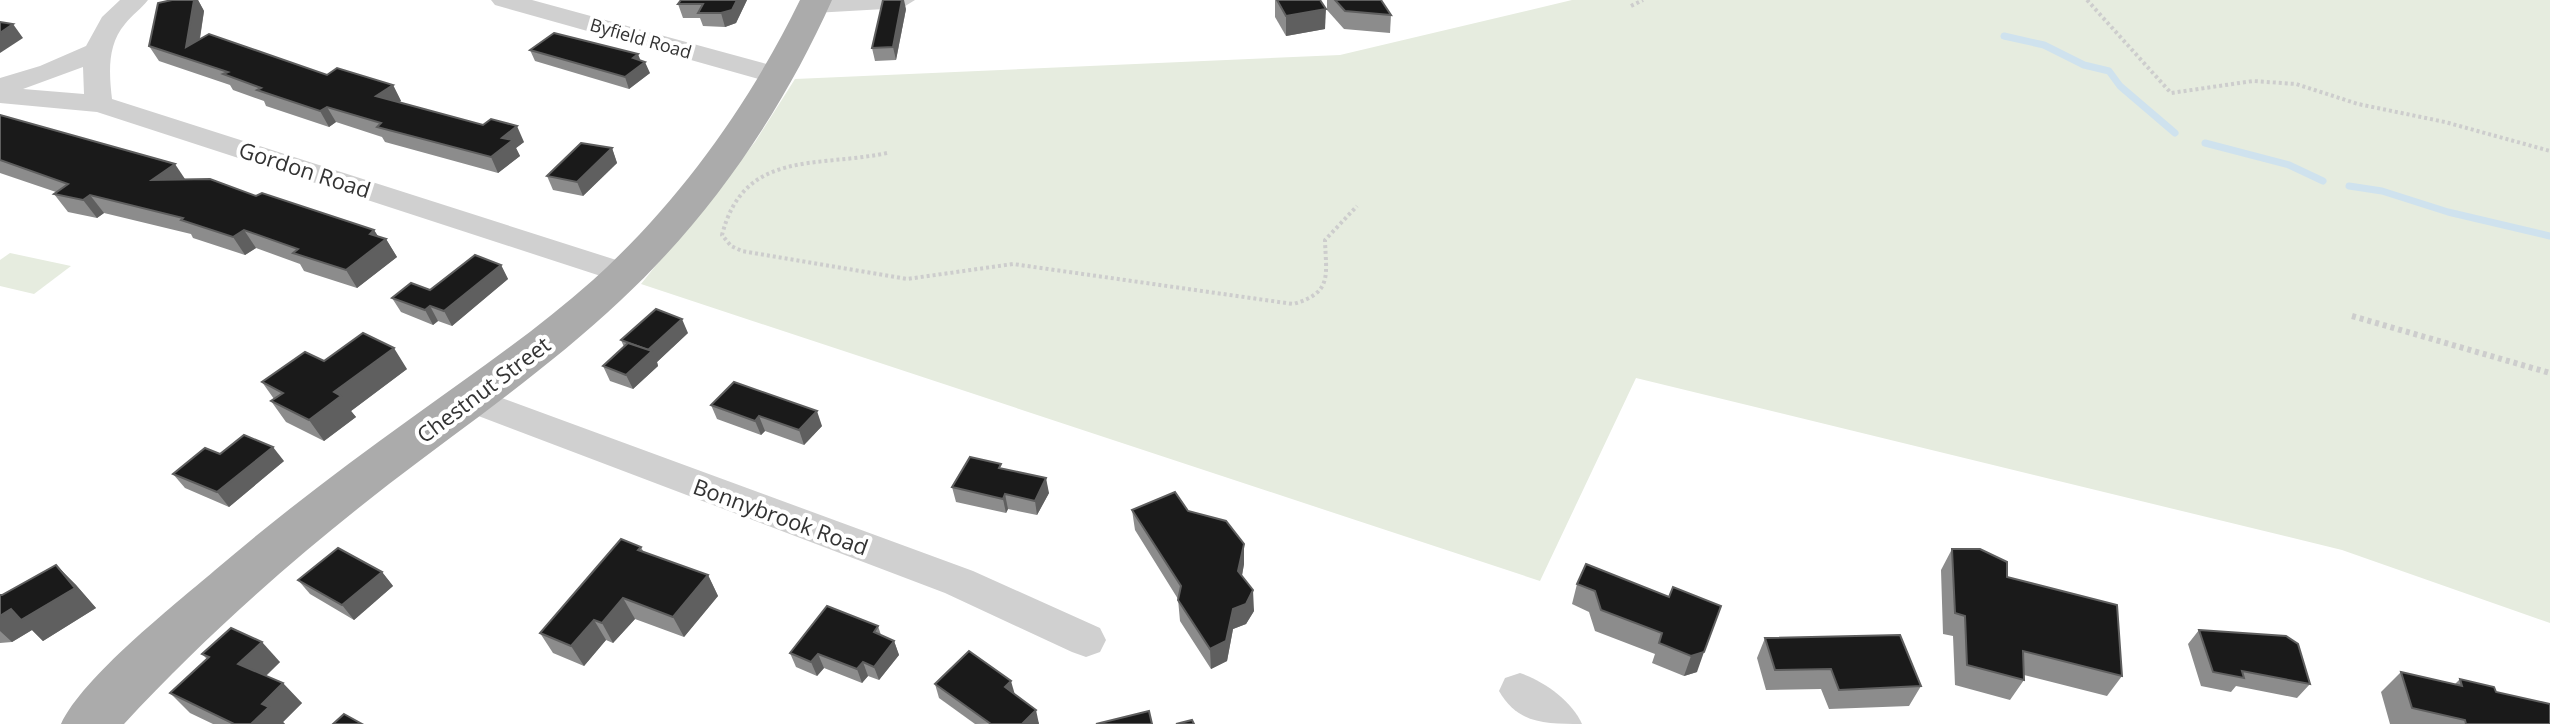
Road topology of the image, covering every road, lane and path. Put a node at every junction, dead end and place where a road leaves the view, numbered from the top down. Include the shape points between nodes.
1 (135, 0) edge
2 (504, 0) edge
3 (902, 0) edge
4 (1643, 0) edge
5 (2087, 0) edge
6 (815, 2) edge
7 (554, 6) edge
8 (1631, 6) dead end
9 (97, 51) junction
10 (779, 76) junction
11 (0, 87) edge
12 (0, 95) edge
13 (99, 104) junction
14 (2550, 151) edge
15 (887, 153) dead end
16 (1357, 206) dead end
17 (624, 273) junction
18 (2352, 316) dead end
19 (2550, 373) edge
20 (472, 400) junction
21 (1086, 640) dead end
22 (1520, 691) dead end
23 (89, 724) edge
24 (1561, 724) edge

1 - 9 street via 106,28
2 - 7 street, Byfield Road
3 - 6 street
4 - 8 path
5 - 14 path via 2171,93 2228,83 2286,83
6 - 10 main road, Chestnut Street
7 - 10 street, Byfield Road
9 - 11 street
9 - 13 street
10 - 17 main road, Chestnut Street via 671,225
12 - 13 street, Gordon Road
13 - 17 street, Gordon Road
15 - 16 path via 763,173 737,196 722,235 742,251 907,279 1013,264 1293,304 1323,287 1328,278 1325,240
17 - 20 main road, Chestnut Street
18 - 19 path
20 - 21 street, Bonnybrook Road via 959,582
20 - 23 main road, Chestnut Street via 267,556
22 - 24 street

